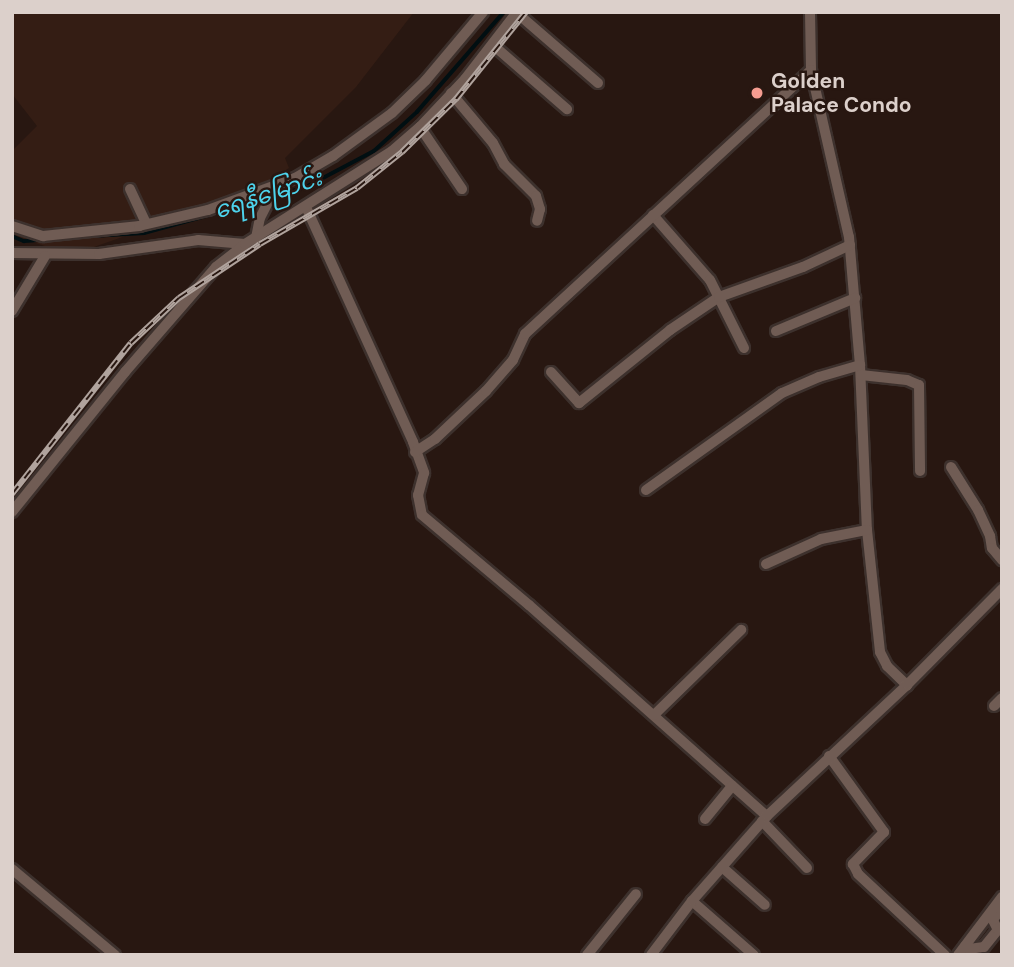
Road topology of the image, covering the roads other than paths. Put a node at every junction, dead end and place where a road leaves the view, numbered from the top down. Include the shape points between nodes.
1 (483, 12) edge
2 (517, 12) edge
3 (810, 12) edge
4 (493, 45) junction
5 (811, 70) junction
6 (598, 83) dead end
7 (451, 93) junction
8 (566, 110) dead end
9 (420, 127) junction
10 (277, 187) junction
11 (130, 189) dead end
12 (462, 189) dead end
13 (306, 207) junction
14 (653, 215) junction
15 (537, 220) dead end
16 (146, 224) junction
17 (12, 226) edge
18 (256, 236) junction
19 (245, 244) junction
20 (850, 245) junction
21 (12, 253) edge
22 (45, 256) junction
23 (719, 297) junction
24 (855, 298) junction
25 (12, 311) edge
26 (776, 331) dead end
27 (744, 348) dead end
28 (860, 370) junction
29 (551, 372) dead end
30 (415, 452) junction
31 (951, 467) dead end
32 (920, 471) dead end
33 (646, 490) dead end
34 (14, 506) edge
35 (867, 530) junction
36 (1002, 560) edge
37 (766, 564) dead end
38 (1002, 589) edge
39 (741, 630) dead end
40 (907, 685) junction
41 (654, 715) junction
42 (828, 756) junction
43 (732, 786) junction
44 (705, 819) dead end
45 (764, 819) junction
46 (722, 867) junction
47 (807, 868) dead end
48 (12, 869) edge
49 (636, 894) dead end
50 (1002, 897) edge
51 (692, 901) junction
52 (765, 905) dead end
53 (1002, 908) edge
54 (961, 950) edge
55 (115, 955) edge
56 (587, 955) edge
57 (651, 955) edge
58 (754, 955) edge
59 (945, 955) edge

1 - 10 street via 392,113 333,156
2 - 4 street
2 - 6 street
3 - 5 street
4 - 7 street
4 - 8 street
5 - 14 street
5 - 20 street
7 - 9 street
7 - 15 street via 493,143 504,164 536,196
9 - 12 street
9 - 13 street via 392,151
10 - 16 street
10 - 18 street
11 - 16 street
13 - 18 street
13 - 30 street
14 - 23 street via 698,264
14 - 30 street via 521,338 513,360 486,391
16 - 17 street via 43,236
18 - 19 street
19 - 22 street via 198,240 99,254
19 - 34 street via 183,302
20 - 23 street
20 - 24 street
21 - 22 street
22 - 25 street
23 - 27 street
23 - 29 street via 579,403
24 - 26 street
24 - 28 street
28 - 32 street via 919,385
28 - 33 street via 819,377 782,393
28 - 35 street
30 - 41 street via 424,473 418,503 430,524
31 - 36 street
35 - 37 street via 821,539
35 - 40 street via 880,652
38 - 40 street
39 - 41 street
40 - 42 street
41 - 43 street
42 - 45 street
42 - 59 street via 884,832 853,864 858,874
43 - 44 street
43 - 45 street
45 - 46 street
45 - 47 street
46 - 51 street
46 - 52 street
48 - 55 street
49 - 56 street
50 - 54 street
51 - 57 street
51 - 58 street
53 - 54 street via 993,920 998,930 984,947

